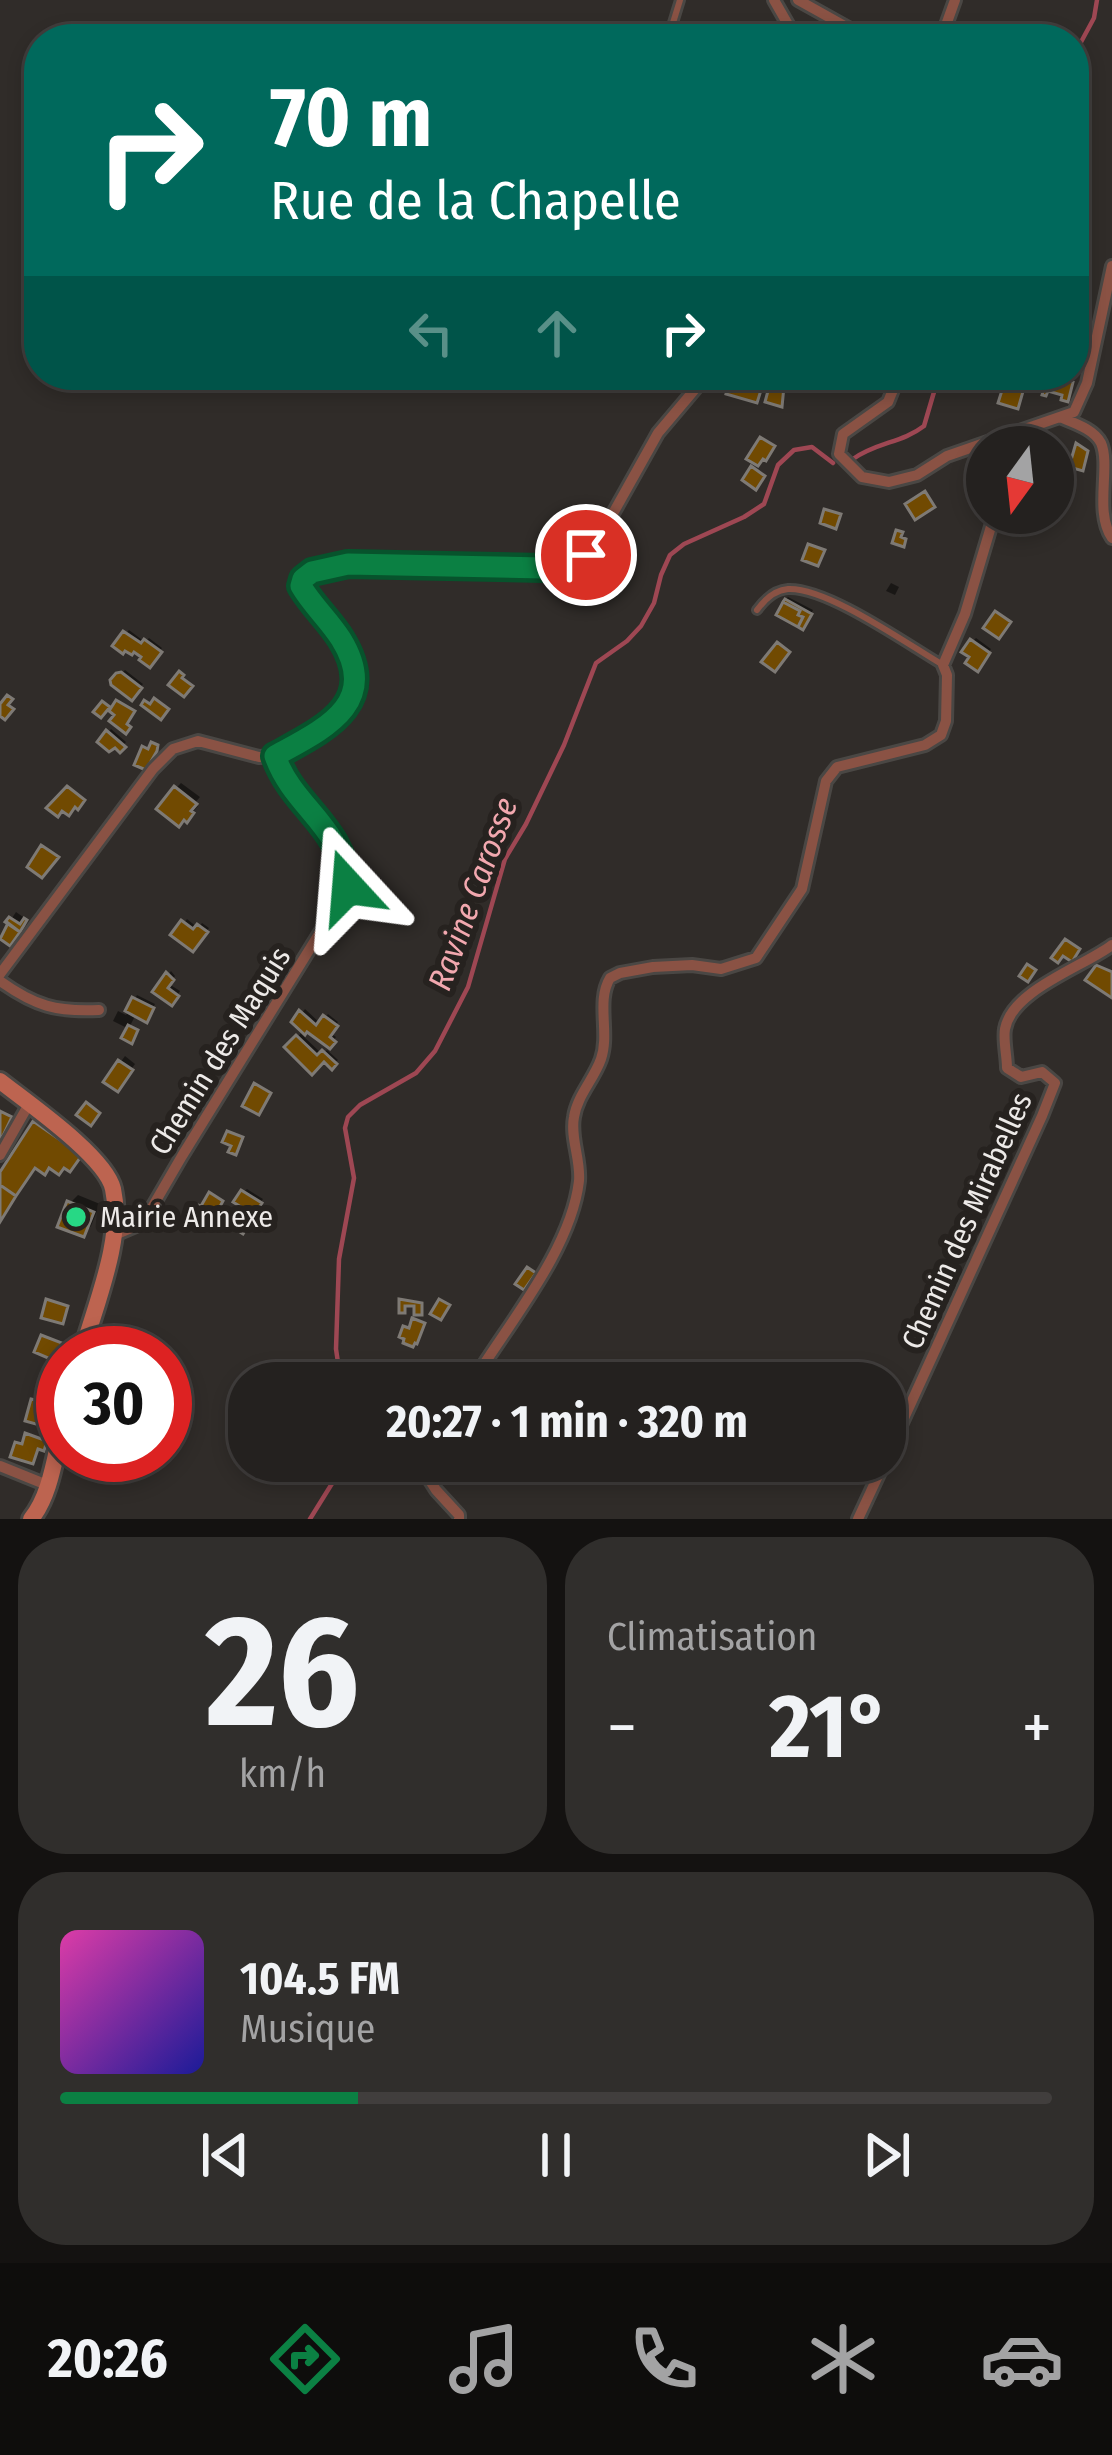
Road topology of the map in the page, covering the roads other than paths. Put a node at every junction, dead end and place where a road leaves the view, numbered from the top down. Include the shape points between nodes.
1 (798, 0) edge
2 (841, 24) edge
3 (1112, 266) edge
4 (1089, 374) edge
5 (695, 390) edge
6 (893, 390) edge
7 (1084, 390) edge
8 (1060, 417) junction
9 (1032, 426) edge
10 (966, 449) edge
11 (989, 534) edge
12 (1112, 538) edge
13 (758, 610) dead end
14 (943, 665) junction
15 (275, 756) junction
16 (1112, 946) edge
17 (0, 978) edge
18 (99, 1010) dead end
19 (0, 1081) edge
20 (28, 1103) junction
21 (0, 1155) edge
22 (115, 1235) junction
23 (90, 1326) edge
24 (486, 1362) edge
25 (906, 1415) edge
26 (0, 1466) edge
27 (47, 1482) edge
28 (431, 1482) edge
29 (875, 1482) edge
30 (46, 1485) junction
31 (31, 1519) edge
32 (459, 1519) edge
33 (858, 1519) edge

1 - 2 street
3 - 4 street
5 - 15 street via 658,434 586,555 569,566 348,564 303,579 309,600 343,641 354,690 345,711
6 - 10 street via 888,403 843,434 839,454 862,477 916,475
7 - 8 street via 1074,412
8 - 9 street
8 - 12 street via 1102,445
11 - 14 street
13 - 14 lane via 786,589 822,595
14 - 24 street via 941,735 837,767 826,781 802,890 756,958 721,969 653,967 610,978 600,1059 574,1113 579,1183 568,1218
15 - 17 street via 197,741 173,749
15 - 22 street, Chemin des Maquis via 282,776 332,835 348,887 143,1223
16 - 25 street, Chemin des Mirabelles via 1015,1007 1005,1029 1007,1068 1021,1077 1042,1072 1054,1083
17 - 18 street via 47,1007
19 - 20 main road
20 - 21 street
20 - 22 main road via 84,1148 113,1185
22 - 23 main road
26 - 30 street
27 - 30 main road
28 - 32 street
29 - 33 street, Chemin des Mirabelles
30 - 31 main road

